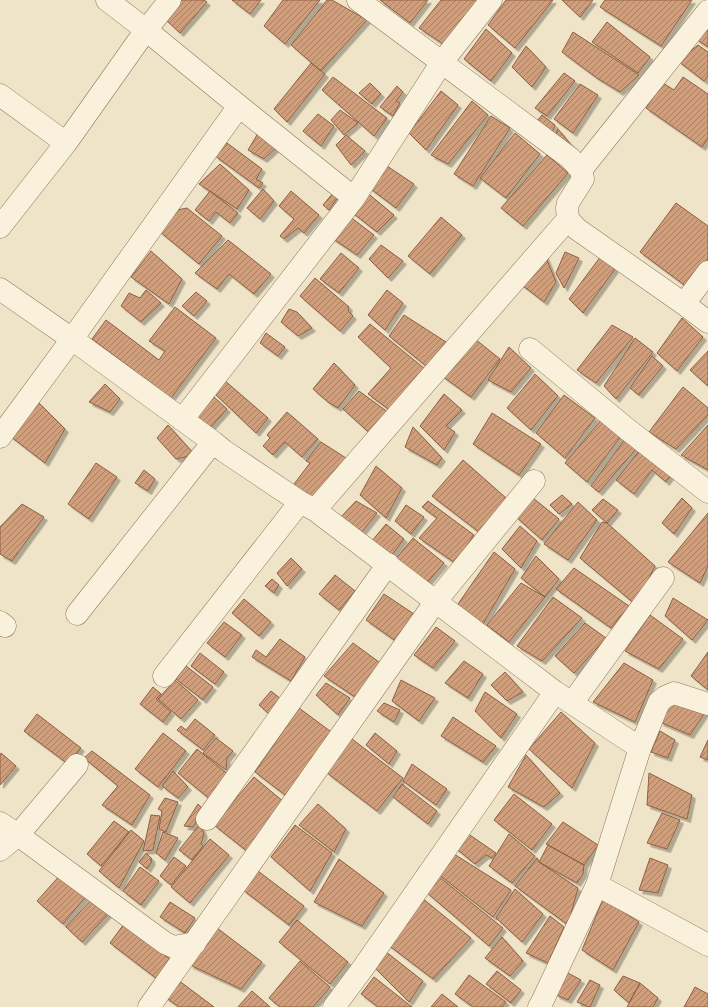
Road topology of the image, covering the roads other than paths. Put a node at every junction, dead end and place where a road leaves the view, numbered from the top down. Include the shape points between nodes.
1 (107, 0) edge
2 (170, 0) edge
3 (358, 0) edge
4 (492, 0) edge
5 (708, 11) edge
6 (146, 30) junction
7 (442, 62) junction
8 (0, 95) edge
9 (239, 106) junction
10 (66, 143) junction
11 (581, 170) junction
12 (354, 198) junction
13 (568, 219) junction
14 (0, 227) edge
15 (708, 272) edge
16 (0, 289) edge
17 (684, 304) junction
18 (708, 322) edge
19 (72, 339) junction
20 (530, 349) dead end
21 (182, 420) junction
22 (0, 437) edge
23 (213, 442) junction
24 (534, 481) dead end
25 (708, 492) edge
26 (308, 506) junction
27 (388, 564) junction
28 (663, 578) dead end
29 (436, 601) junction
30 (77, 614) dead end
31 (164, 676) dead end
32 (564, 698) junction
33 (708, 704) edge
34 (640, 748) junction
35 (77, 765) dead end
36 (207, 819) dead end
37 (0, 823) edge
38 (18, 835) junction
39 (0, 850) edge
40 (597, 885) junction
41 (707, 939) edge
42 (195, 943) junction
43 (544, 1005) edge
44 (149, 1007) edge
45 (334, 1007) edge

1 - 6 street
2 - 6 street
3 - 7 street
4 - 7 street
5 - 11 street
6 - 9 street
6 - 10 street
7 - 11 street via 570,158
7 - 12 street
8 - 10 street
9 - 12 street
9 - 19 street
10 - 14 street
11 - 13 street via 583,179 568,203
12 - 21 street
13 - 17 street via 577,229
13 - 26 street
15 - 17 street
16 - 19 street
17 - 18 street
19 - 21 street
19 - 22 street
20 - 25 street
21 - 23 street
23 - 26 street
23 - 30 street
24 - 29 street
26 - 27 street
26 - 31 street
27 - 29 street
27 - 36 street
28 - 32 street
29 - 32 street
29 - 42 street
32 - 34 street
32 - 45 street
33 - 34 street via 674,693 664,697 659,702
34 - 40 street
35 - 38 street
37 - 38 street
38 - 39 street
38 - 42 street via 165,943 174,947
40 - 41 street
40 - 43 street
42 - 44 street

